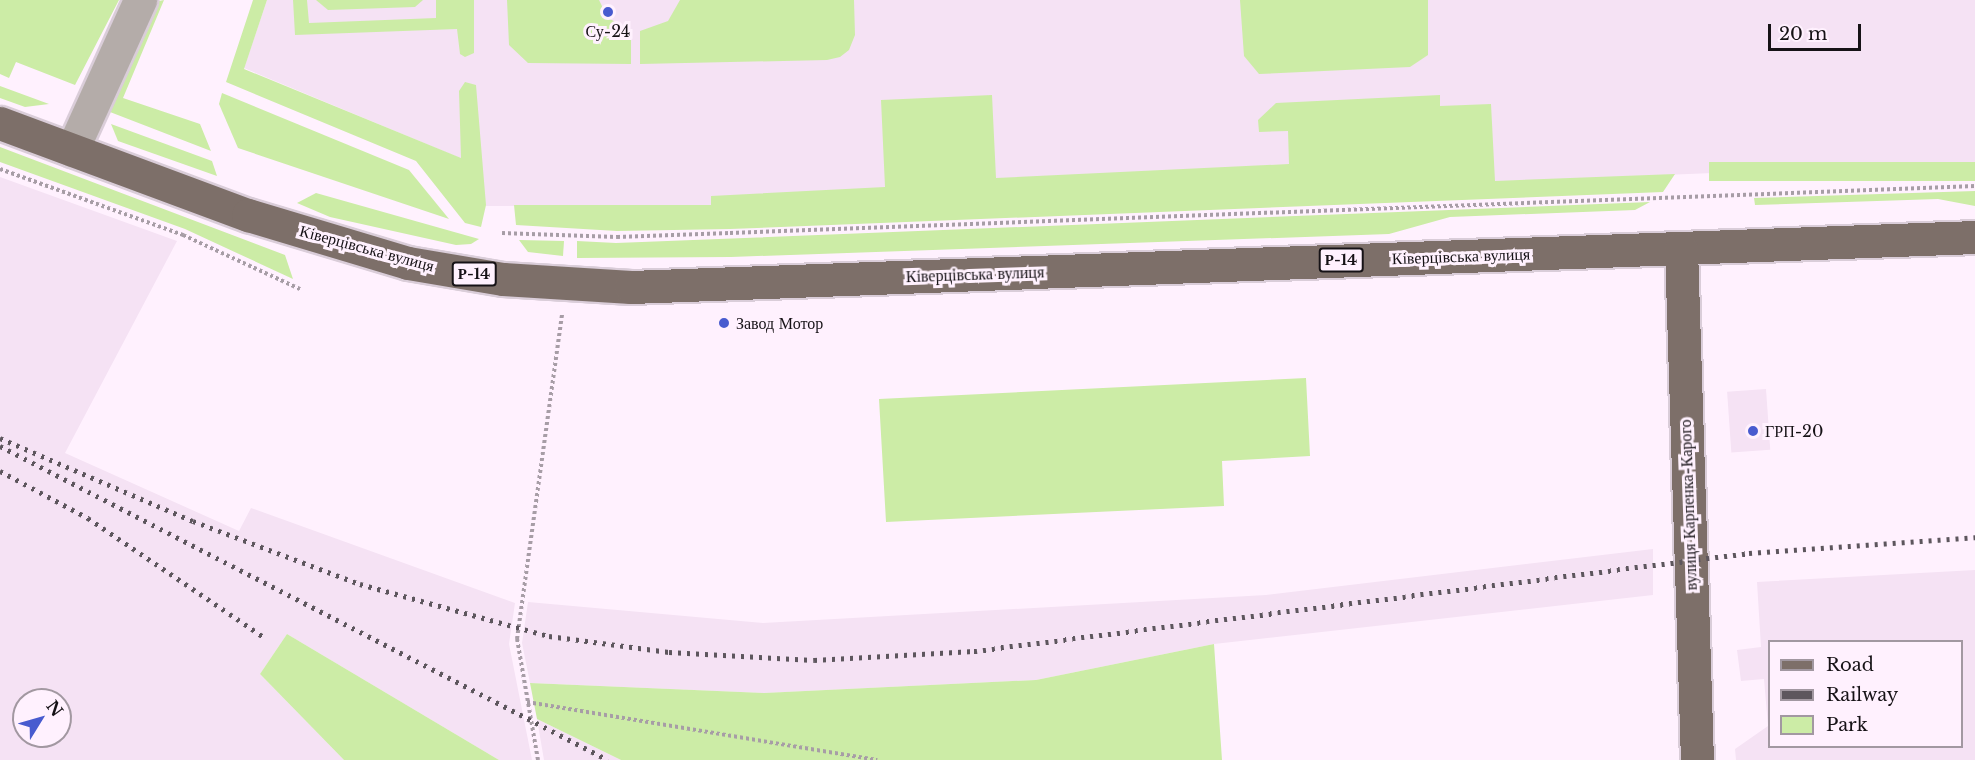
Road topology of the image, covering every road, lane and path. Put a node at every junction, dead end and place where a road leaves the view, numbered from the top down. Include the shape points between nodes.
1 (140, 0) edge
2 (0, 123) edge
3 (72, 150) junction
4 (0, 169) edge
5 (1975, 186) edge
6 (502, 233) dead end
7 (1975, 237) edge
8 (1681, 249) junction
9 (566, 283) junction
10 (300, 289) dead end
11 (527, 702) junction
12 (538, 760) edge
13 (877, 760) edge
14 (1695, 760) edge

1 - 3 street
2 - 3 main road, Ківерцівська вулиця / Р-14
3 - 9 main road, Ківерцівська вулиця / Р-14 via 249,215 408,262 503,279
4 - 10 path via 183,235
5 - 6 path via 674,235
7 - 8 main road, Ківерцівська вулиця / Р-14
8 - 9 main road, Ківерцівська вулиця / Р-14 via 631,287
8 - 14 main road, вулиця Карпенка-Карого
9 - 11 path via 517,639
11 - 12 path
11 - 13 path

